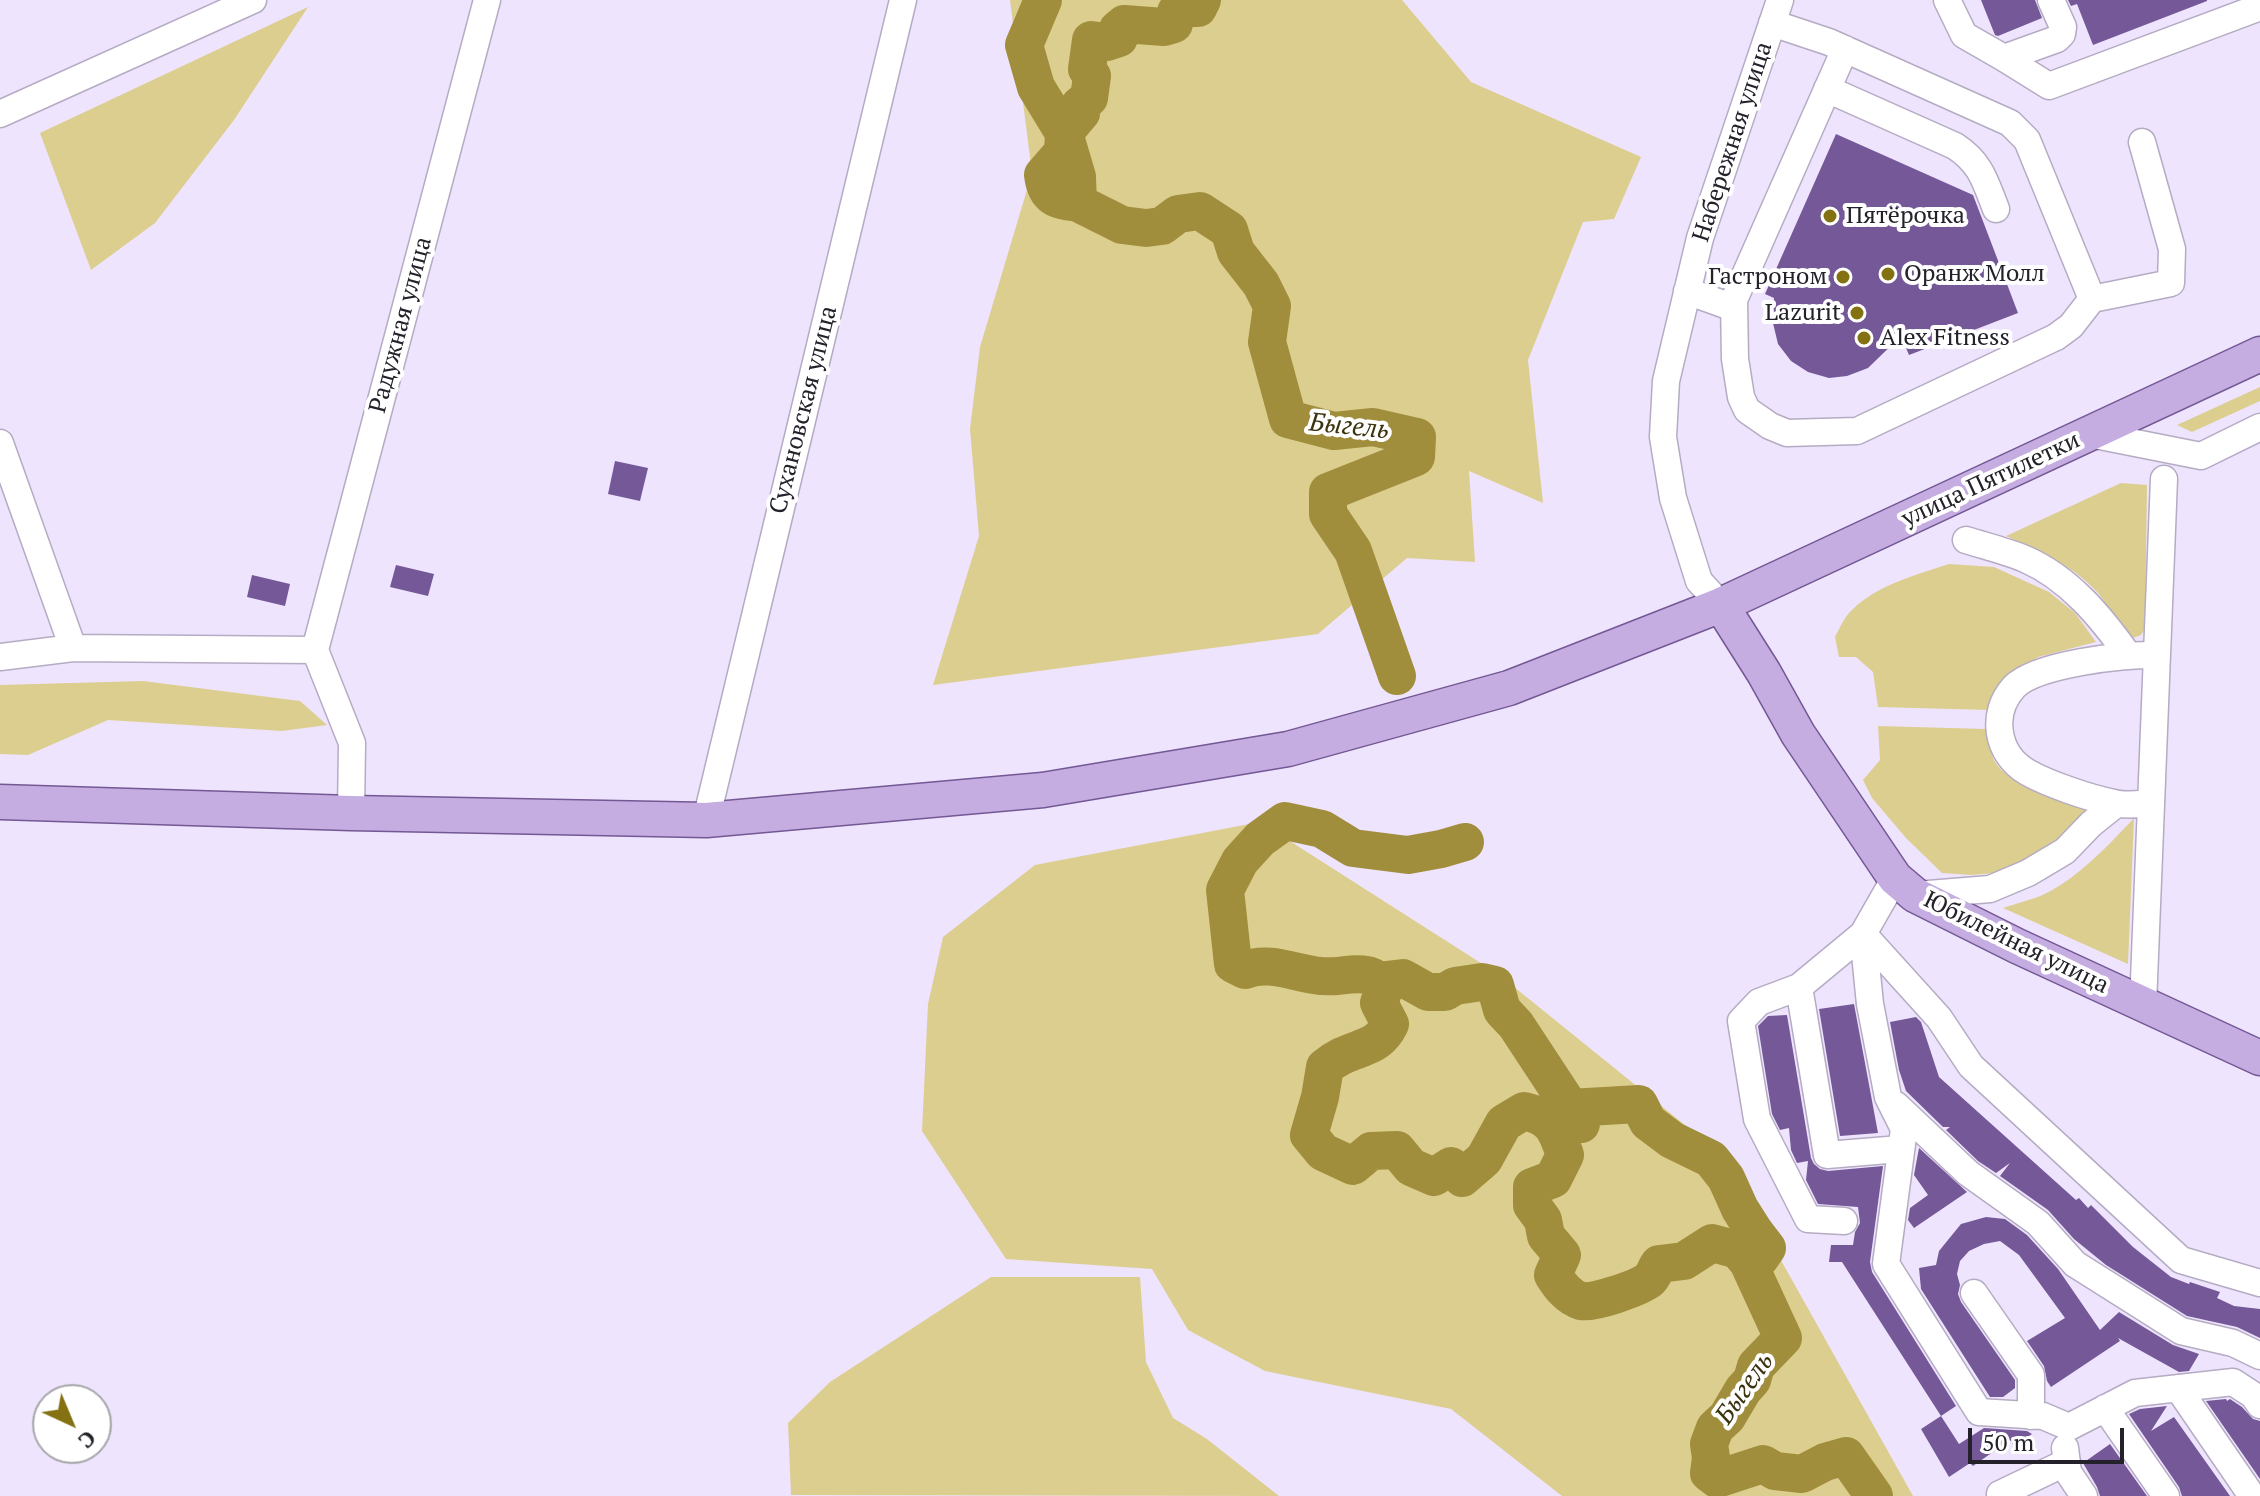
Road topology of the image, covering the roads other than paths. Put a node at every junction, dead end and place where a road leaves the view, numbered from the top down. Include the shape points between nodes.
1 (253, 0) edge
2 (487, 0) edge
3 (903, 0) edge
4 (1947, 0) edge
5 (2051, 0) edge
6 (2260, 7) edge
7 (1776, 12) edge
8 (1845, 49) junction
9 (2004, 58) junction
10 (1827, 89) junction
11 (0, 114) edge
12 (2142, 142) dead end
13 (1996, 209) dead end
14 (1687, 291) junction
15 (2092, 299) junction
16 (1734, 308) junction
17 (2260, 354) edge
18 (2260, 427) edge
19 (2090, 434) junction
20 (0, 443) edge
21 (2164, 479) dead end
22 (1966, 540) dead end
23 (1721, 605) junction
24 (73, 648) junction
25 (315, 650) junction
26 (2128, 655) junction
27 (2156, 655) junction
28 (0, 657) edge
29 (0, 802) edge
30 (2151, 803) junction
31 (2116, 804) junction
32 (351, 813) junction
33 (706, 820) junction
34 (1905, 886) junction
35 (1863, 934) junction
36 (1799, 987) junction
37 (2143, 1005) junction
38 (2260, 1058) edge
39 (1888, 1097) junction
40 (1900, 1149) junction
41 (1844, 1221) dead end
42 (2260, 1283) edge
43 (1974, 1293) dead end
44 (2260, 1356) edge
45 (2178, 1388) junction
46 (2260, 1405) edge
47 (2105, 1408) junction
48 (2031, 1416) junction
49 (2063, 1425) junction
50 (2067, 1462) junction
51 (2001, 1496) edge
52 (2084, 1496) edge
53 (2166, 1496) edge
54 (2252, 1496) edge

1 - 11 street
2 - 25 street, Радужная улица
3 - 33 street, Сухановская улица
4 - 9 street via 1964,35
5 - 9 street via 2062,34
6 - 9 street via 2049,86
7 - 8 street
7 - 14 street, Набережная улица
8 - 10 street
8 - 15 street via 2010,123 2021,133
10 - 13 street via 1965,153 1981,170
10 - 16 street
12 - 15 street via 2172,249 2171,283
14 - 16 street
14 - 23 street, Набережная улица via 1666,381 1663,437 1673,498 1699,581
15 - 16 street via 2056,337 1857,431 1787,433 1758,419 1741,397
17 - 19 main road, улица Пятилетки
18 - 19 street via 2201,456
19 - 23 main road, улица Пятилетки
20 - 24 street
21 - 27 street
22 - 26 street via 2025,559 2056,577 2082,599
23 - 33 main road, улица Пятилетки via 1509,688 1288,749 1043,790
23 - 34 main road, Юбилейная улица via 1798,734
24 - 25 street
24 - 28 street
25 - 32 street via 352,743
26 - 27 street
26 - 31 street via 2047,669 2015,686 1997,723 2007,752 2024,771
27 - 30 street
29 - 32 main road, улица Пятилетки
30 - 31 street
30 - 37 street
31 - 34 street via 2065,851 1990,889
32 - 33 main road, улица Пятилетки
34 - 35 street
34 - 37 main road, Юбилейная улица
35 - 36 street
35 - 39 street
35 - 42 street via 1939,1018 1971,1066 2181,1260
36 - 40 street via 1827,1155
36 - 41 street via 1759,1002 1741,1021 1757,1119 1808,1219
37 - 38 main road, Юбилейная улица
39 - 40 street via 1904,1129
39 - 44 street via 1968,1173 2038,1223 2075,1264 2181,1331 2233,1343
40 - 48 street via 1886,1264 1979,1412
43 - 48 street via 2031,1375
45 - 46 street via 2233,1382
45 - 47 street via 2135,1393
45 - 54 street
47 - 49 street via 2069,1427
47 - 53 street
48 - 49 street
49 - 50 street
50 - 51 street
50 - 52 street

